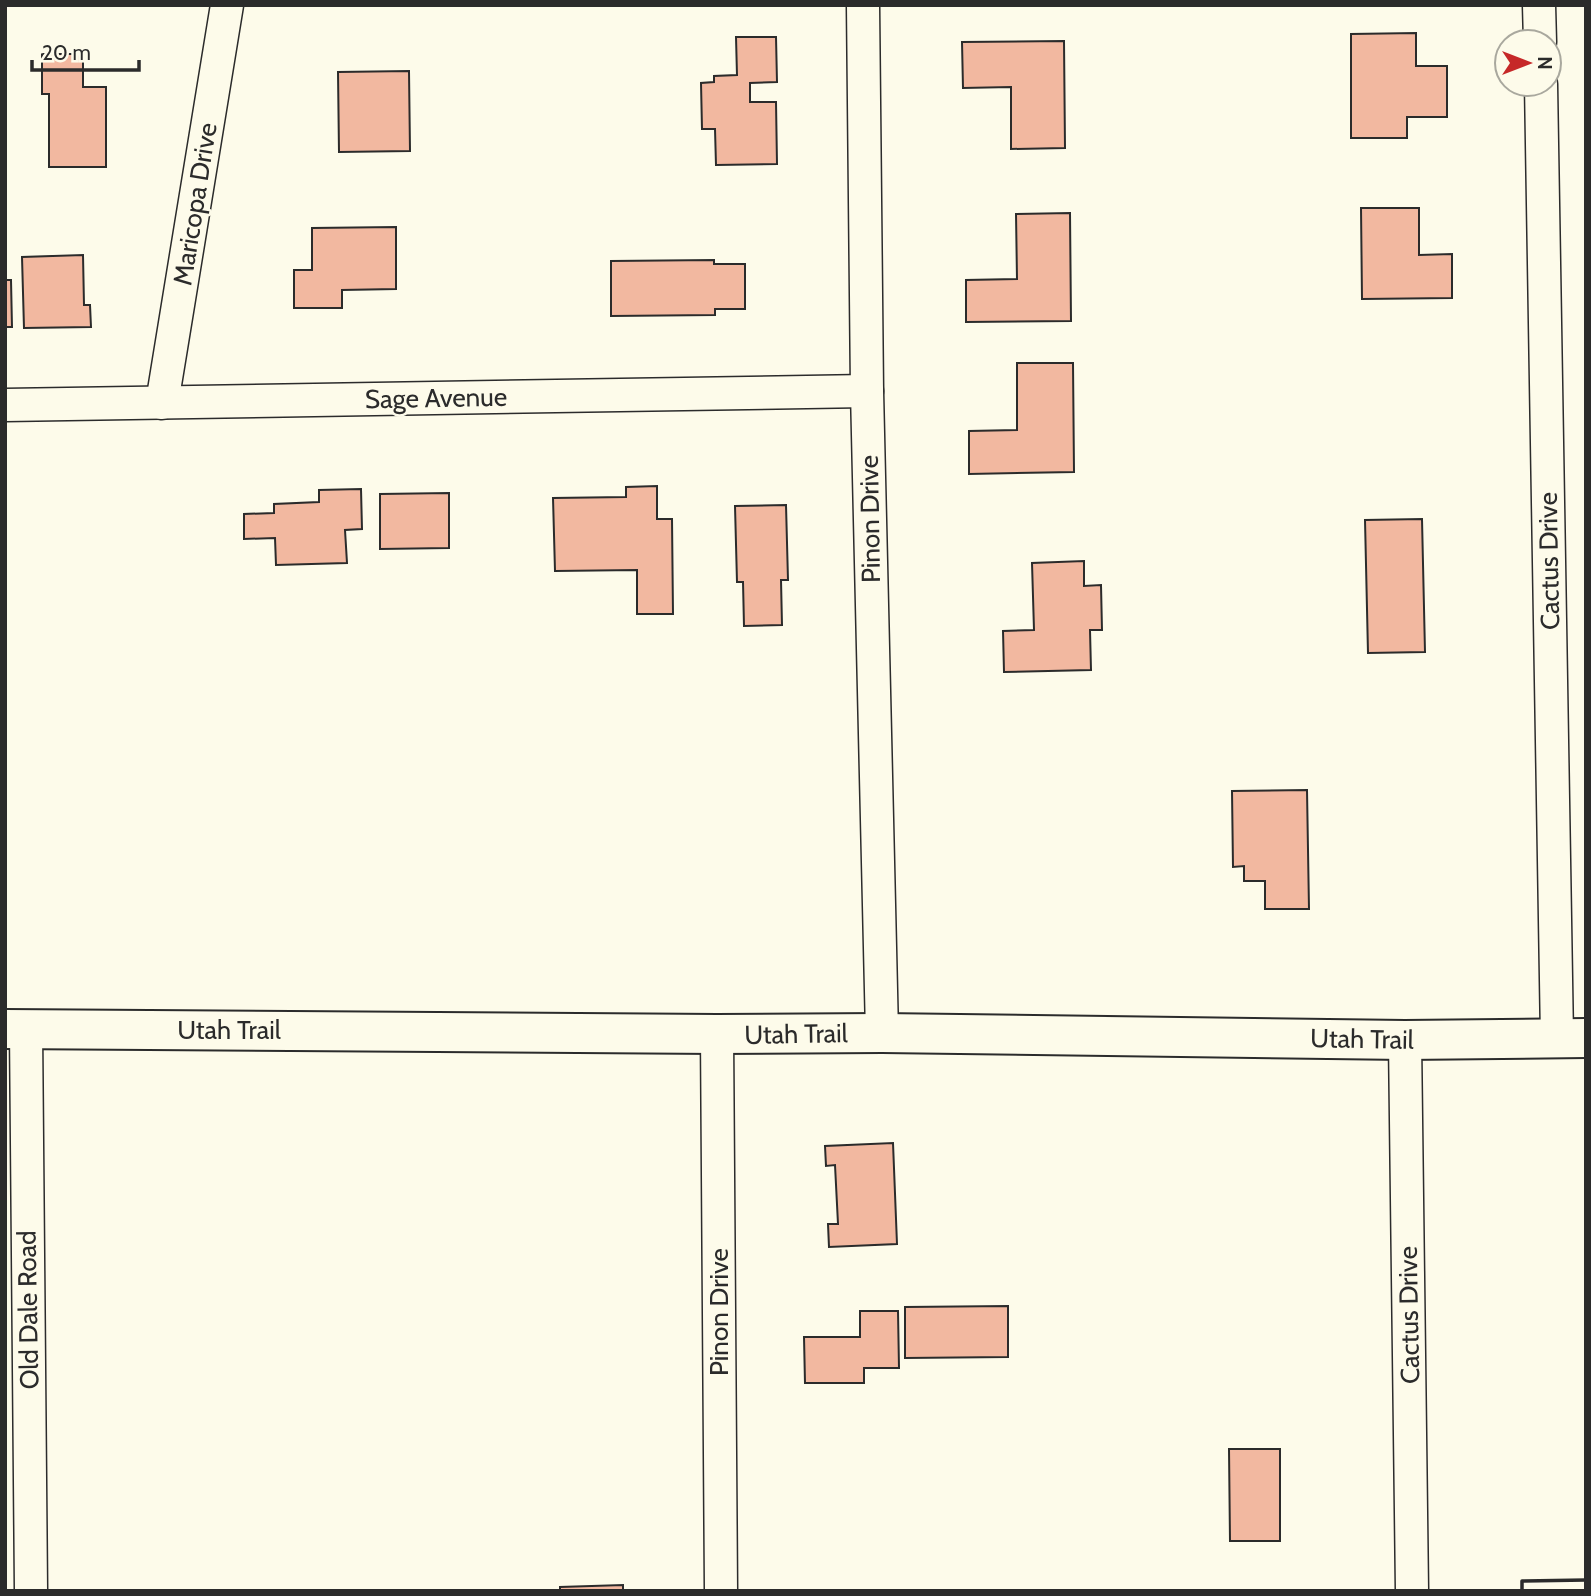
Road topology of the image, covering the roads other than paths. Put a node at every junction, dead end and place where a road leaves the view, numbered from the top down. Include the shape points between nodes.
1 (228, 5) edge
2 (863, 5) edge
3 (1539, 5) edge
4 (1540, 28) edge
5 (1541, 98) edge
6 (867, 391) junction
7 (162, 403) junction
8 (5, 405) edge
9 (15, 1029) edge
10 (882, 1033) junction
11 (717, 1034) junction
12 (1571, 1038) edge
13 (1405, 1040) junction
14 (31, 1591) edge
15 (721, 1591) edge
16 (1412, 1591) edge

1 - 7 street, Maricopa Drive
2 - 6 street, Pinon Drive
3 - 4 street
5 - 12 street, Cactus Drive
6 - 7 street, Sage Avenue
6 - 10 street, Pinon Drive
7 - 8 street, Sage Avenue
9 - 11 main road, Utah Trail
9 - 14 street, Old Dale Road
10 - 11 main road, Utah Trail
10 - 13 main road, Utah Trail
11 - 15 street, Pinon Drive
12 - 13 main road, Utah Trail
13 - 16 street, Cactus Drive

